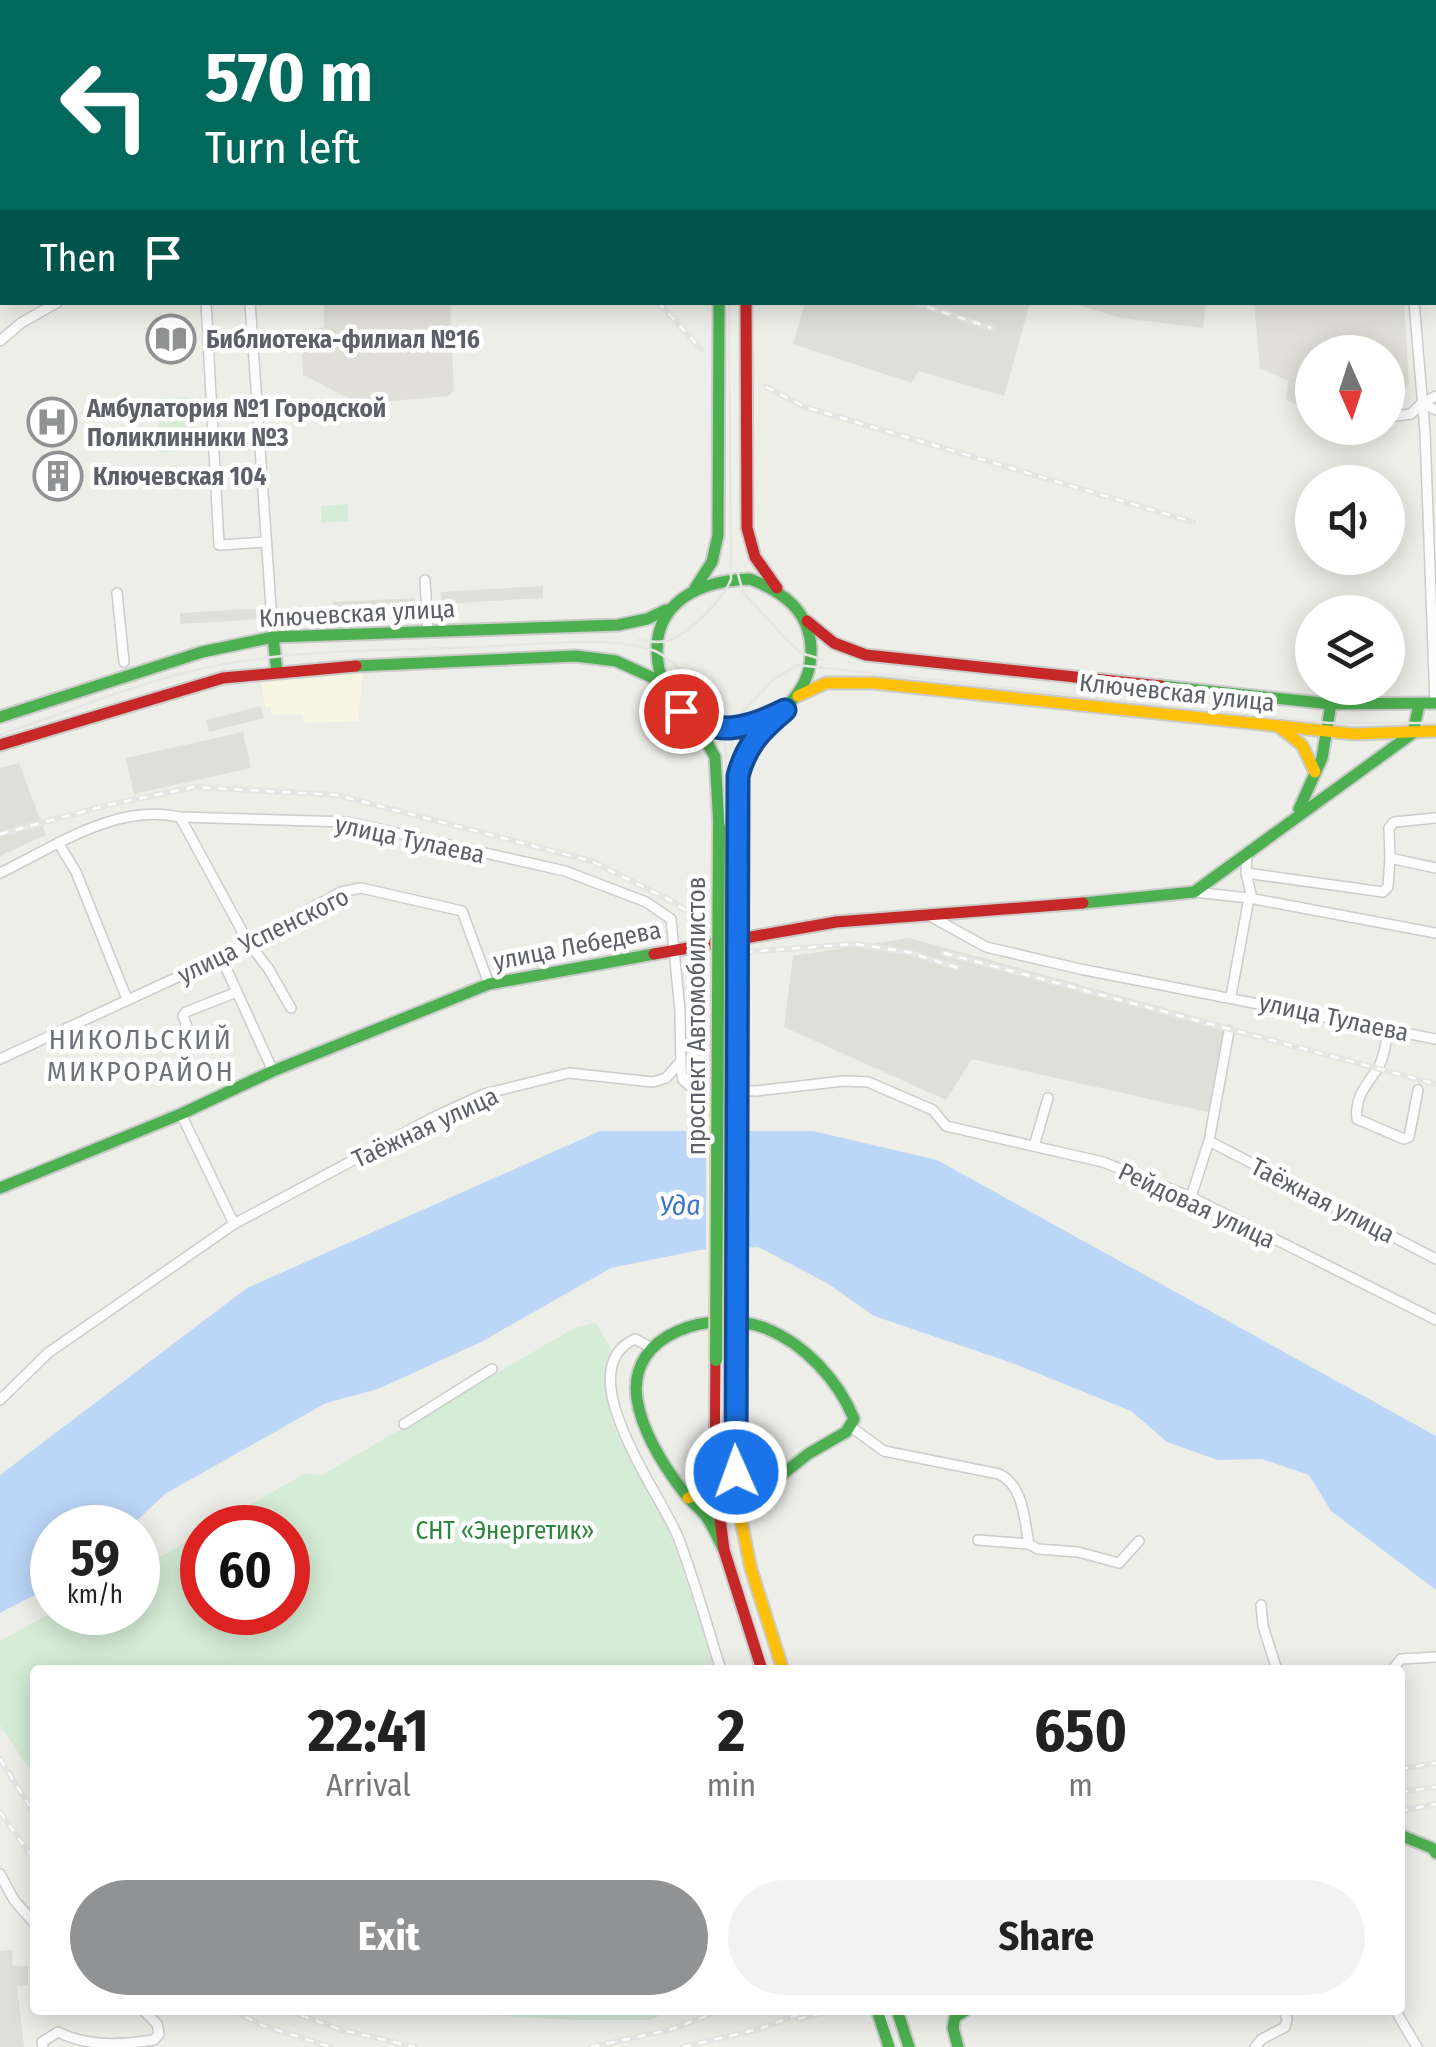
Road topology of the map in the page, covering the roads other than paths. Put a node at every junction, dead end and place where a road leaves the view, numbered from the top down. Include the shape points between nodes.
1 (53, 305) edge
2 (206, 305) edge
3 (250, 305) edge
4 (720, 305) edge
5 (746, 305) edge
6 (1414, 305) edge
7 (0, 341) edge
8 (1436, 396) edge
9 (1422, 403) junction
10 (1436, 410) edge
11 (1405, 415) edge
12 (266, 542) junction
13 (425, 580) dead end
14 (694, 590) junction
15 (778, 590) junction
16 (117, 593) dead end
17 (666, 610) junction
18 (807, 621) junction
19 (428, 630) junction
20 (273, 637) junction
21 (124, 662) dead end
22 (276, 672) junction
23 (662, 682) junction
24 (798, 696) junction
25 (1295, 700) edge
26 (1436, 703) edge
27 (1405, 704) edge
28 (1420, 704) junction
29 (1331, 705) edge
30 (785, 710) junction
31 (0, 717) edge
32 (695, 722) junction
33 (1274, 724) junction
34 (1328, 731) junction
35 (1436, 732) edge
36 (1412, 733) junction
37 (0, 745) edge
38 (1315, 776) junction
39 (180, 817) junction
40 (1436, 818) edge
41 (1289, 820) junction
42 (59, 844) junction
43 (1247, 852) junction
44 (1390, 858) junction
45 (1436, 868) edge
46 (0, 873) edge
47 (1246, 873) junction
48 (1194, 892) junction
49 (1250, 898) junction
50 (930, 916) junction
51 (1436, 933) edge
52 (248, 942) junction
53 (674, 950) junction
54 (221, 957) junction
55 (489, 984) junction
56 (237, 992) junction
57 (1231, 996) junction
58 (127, 999) junction
59 (291, 1008) dead end
60 (1389, 1028) junction
61 (1229, 1031) dead end
62 (192, 1037) dead end
63 (1436, 1039) edge
64 (0, 1059) edge
65 (680, 1062) junction
66 (272, 1072) junction
67 (1418, 1090) dead end
68 (1048, 1098) dead end
69 (181, 1114) junction
70 (1209, 1141) junction
71 (1034, 1146) junction
72 (0, 1188) edge
73 (1191, 1197) junction
74 (234, 1224) junction
75 (1436, 1259) edge
76 (1436, 1320) edge
77 (650, 1347) junction
78 (492, 1369) dead end
79 (0, 1400) edge
80 (404, 1424) dead end
81 (851, 1427) junction
82 (715, 1479) junction
83 (688, 1498) junction
84 (739, 1509) junction
85 (978, 1540) dead end
86 (1139, 1541) dead end
87 (1028, 1544) junction
88 (724, 1550) junction
89 (1261, 1605) dead end
90 (1436, 1658) edge
91 (719, 1665) edge
92 (760, 1665) edge
93 (781, 1665) edge
94 (1275, 1665) edge
95 (1396, 1665) edge
96 (1405, 1837) edge
97 (1436, 1852) edge
98 (0, 1874) edge
99 (30, 1918) edge
100 (148, 2015) edge
101 (878, 2015) edge
102 (899, 2015) edge
103 (959, 2015) edge
104 (1286, 2015) edge
105 (1398, 2015) edge
106 (42, 2044) edge
107 (889, 2047) edge
108 (909, 2047) edge
109 (958, 2047) edge
110 (1255, 2047) edge
111 (1417, 2047) edge

1 - 7 street
2 - 12 street via 219,545
3 - 12 street
4 - 14 main road via 718,535 712,562
5 - 15 main road via 747,528 755,556
6 - 9 street
8 - 9 street
9 - 10 street
9 - 11 street
9 - 26 street
12 - 20 street
13 - 19 street
14 - 15 main road via 731,578
14 - 17 main road
15 - 18 main road
16 - 21 street
17 - 19 main road, Ключевская улица via 618,625
17 - 23 main road via 654,651
18 - 24 main road via 814,658
18 - 25 main road, Ключевская улица via 823,638 856,653
19 - 20 main road, Ключевская улица
20 - 22 main road
20 - 31 main road, Ключевская улица via 202,652
22 - 23 main road, Ключевская улица via 576,656 616,661
22 - 37 main road, Ключевская улица via 223,678
23 - 32 main road
24 - 30 main road
24 - 33 main road, Ключевская улица via 826,683 873,683
26 - 28 main road, Ключевская улица
27 - 28 main road, Ключевская улица
28 - 36 main road
29 - 34 main road
30 - 32 main road via 739,730
30 - 84 main road, проспект Автомобилистов, bridge via 746,749 738,776
32 - 82 main road, проспект Автомобилистов, bridge via 716,757 719,826
33 - 34 main road, Ключевская улица
33 - 38 main road via 1302,744
34 - 36 main road, Ключевская улица
34 - 38 main road
35 - 36 main road, Ключевская улица
36 - 41 main road
38 - 41 main road
39 - 42 street, улица Тулаева via 126,817
39 - 52 street
39 - 53 street, улица Тулаева via 348,822 564,871 646,902 671,919
40 - 44 street via 1394,822
41 - 43 main road
42 - 46 street, улица Тулаева
42 - 58 street
43 - 47 street
43 - 48 main road
44 - 45 street
44 - 47 street via 1382,892
47 - 49 street
48 - 49 street, улица Лебедева
48 - 50 main road, улица Лебедева
49 - 51 street, улица Лебедева
49 - 57 street
50 - 53 main road, улица Лебедева via 836,922
50 - 57 street, улица Тулаева via 986,948
52 - 54 street, улица Успенского
52 - 55 street, улица Успенского via 341,892 361,888 462,911
52 - 59 street
53 - 55 main road, улица Лебедева
53 - 65 street
54 - 56 street
54 - 58 street, улица Успенского
55 - 66 main road, улица Лебедева
56 - 62 street via 186,1012
56 - 66 street
57 - 60 street, улица Тулаева
58 - 64 street, улица Успенского
60 - 63 street, улица Тулаева
60 - 67 street via 1357,1118 1409,1138
61 - 70 street
65 - 71 street, Рейдовая улица via 692,1088 756,1091 868,1082 933,1110 946,1126
65 - 74 street, Таёжная улица via 654,1082 569,1074 484,1094
66 - 69 main road, улица Лебедева
68 - 71 street
69 - 72 main road, улица Лебедева
69 - 74 street
70 - 73 street
70 - 75 street, Таёжная улица
71 - 73 street, Рейдовая улица via 1102,1162
73 - 76 street, Рейдовая улица
74 - 79 street, Таёжная улица via 48,1354
77 - 81 main road via 672,1330 698,1323 751,1324 816,1362 851,1408
77 - 83 main road via 635,1372 637,1398 658,1451
77 - 91 street via 635,1338 624,1344 612,1362 614,1400 626,1442 677,1534
78 - 80 street
81 - 84 main road
81 - 87 street via 884,1451 1012,1480
82 - 83 main road via 710,1489
82 - 88 main road, проспект Автомобилистов
83 - 88 main road
84 - 93 main road, проспект Автомобилистов via 753,1582
85 - 87 street
86 - 87 street via 1119,1563
88 - 92 main road, проспект Автомобилистов
89 - 94 street
90 - 95 street via 1401,1658
96 - 97 main road
98 - 99 street
100 - 106 street via 157,2024 154,2040 106,2044 58,2032
101 - 107 main road
102 - 108 main road
103 - 109 main road via 953,2028
104 - 110 street via 1284,2028
105 - 111 street

